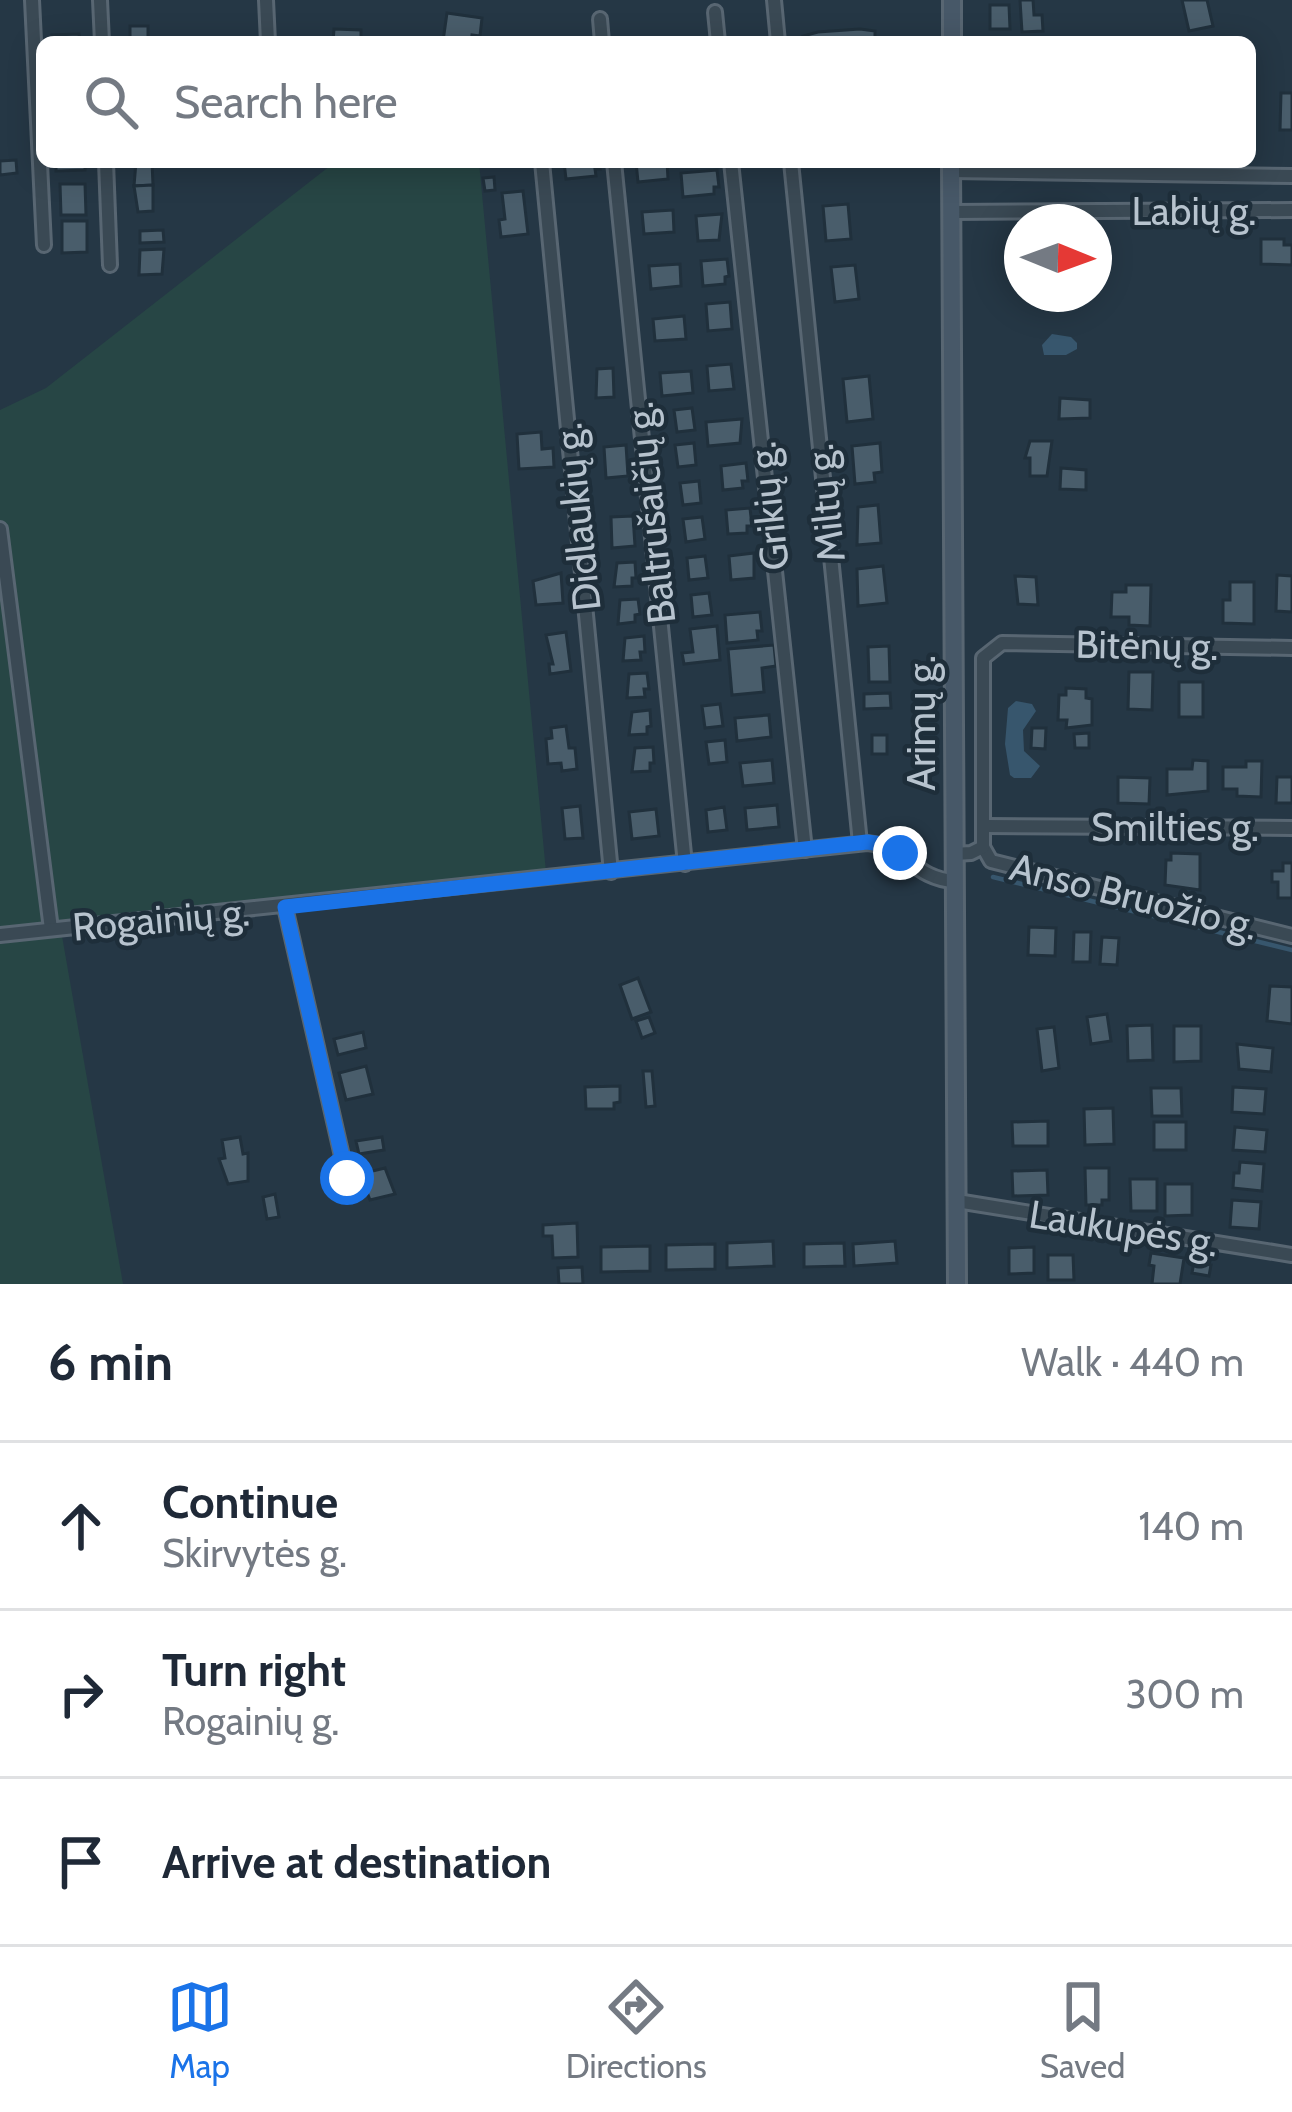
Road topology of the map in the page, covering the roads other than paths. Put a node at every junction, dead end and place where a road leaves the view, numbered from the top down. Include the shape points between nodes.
1 (32, 0) edge
2 (100, 0) edge
3 (266, 0) edge
4 (774, 0) edge
5 (952, 0) edge
6 (715, 12) dead end
7 (600, 19) dead end
8 (102, 36) edge
9 (268, 36) edge
10 (601, 36) edge
11 (717, 36) edge
12 (777, 36) edge
13 (952, 36) edge
14 (36, 82) edge
15 (40, 168) edge
16 (106, 168) edge
17 (543, 168) edge
18 (615, 168) edge
19 (732, 168) edge
20 (792, 168) edge
21 (951, 168) edge
22 (989, 168) edge
23 (1292, 176) edge
24 (1292, 210) edge
25 (952, 212) junction
26 (44, 245) dead end
27 (110, 265) dead end
28 (0, 530) edge
29 (1292, 648) edge
30 (986, 826) junction
31 (1292, 828) edge
32 (860, 843) junction
33 (983, 847) junction
34 (805, 850) junction
35 (954, 854) junction
36 (686, 864) junction
37 (611, 872) junction
38 (954, 881) junction
39 (285, 907) junction
40 (51, 929) junction
41 (0, 935) edge
42 (1292, 935) edge
43 (347, 1178) dead end
44 (957, 1201) junction
45 (1292, 1255) edge
46 (957, 1284) edge

1 - 14 street
2 - 8 street
3 - 9 street
4 - 12 street
5 - 13 main road
6 - 11 street
7 - 10 street
15 - 26 street
16 - 27 street
17 - 37 street, Didlaukių g.
18 - 36 street, Baltrušaičių g.
19 - 34 street, Grikių g.
20 - 32 street, Miltų g.
21 - 25 main road, Arimų g.
22 - 23 street
24 - 25 street, Labių g.
25 - 35 main road, Arimų g.
28 - 40 street
29 - 30 street, Bitėnų g. via 1002,643 983,658
30 - 31 street, Smilties g.
30 - 33 street
32 - 34 street, Rogainių g.
32 - 38 street via 882,844 923,875
33 - 35 street
33 - 42 street, Anso Bruožio g. via 991,861
34 - 36 street, Rogainių g.
35 - 38 main road, Arimų g.
36 - 37 street, Rogainių g.
37 - 39 street, Rogainių g.
38 - 44 main road, Arimų g.
39 - 40 street, Rogainių g.
39 - 43 street
40 - 41 street, Rogainių g.
44 - 45 street, Laukupės g.
44 - 46 main road, Arimų g.

